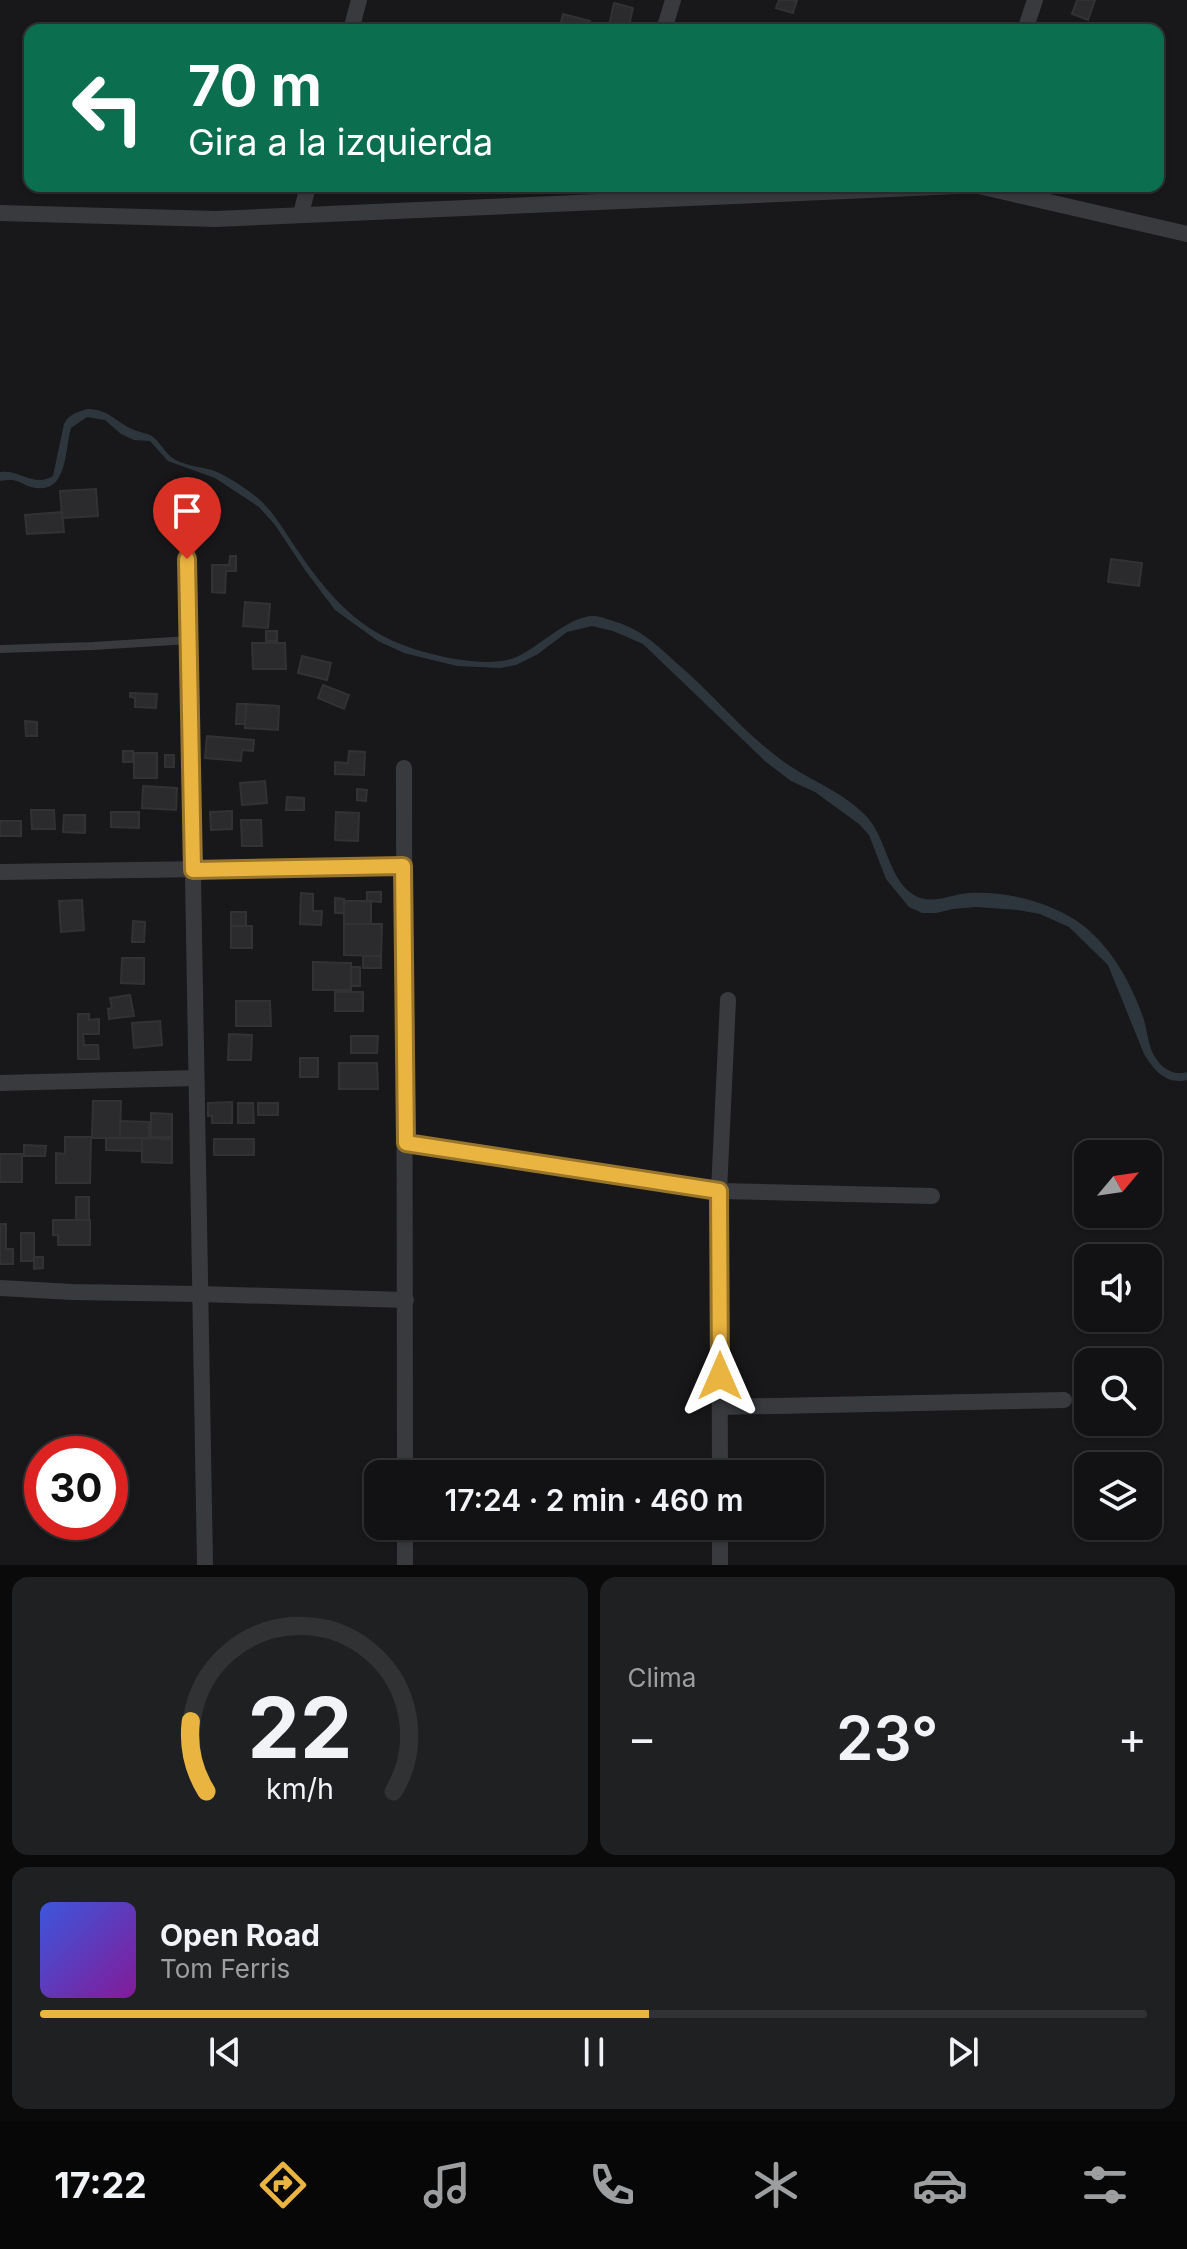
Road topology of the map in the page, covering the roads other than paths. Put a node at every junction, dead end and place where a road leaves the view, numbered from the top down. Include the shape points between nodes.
1 (359, 0) edge
2 (673, 0) edge
3 (1035, 0) edge
4 (353, 24) edge
5 (666, 24) edge
6 (1027, 24) edge
7 (306, 192) edge
8 (667, 192) edge
9 (1005, 192) edge
10 (619, 193) edge
11 (0, 213) edge
12 (301, 214) junction
13 (1187, 234) edge
14 (187, 532) dead end
15 (189, 640) junction
16 (0, 649) edge
17 (404, 768) dead end
18 (403, 866) junction
19 (193, 870) junction
20 (0, 872) edge
21 (728, 1000) dead end
22 (196, 1078) junction
23 (0, 1083) edge
24 (406, 1143) junction
25 (719, 1191) junction
26 (932, 1196) dead end
27 (0, 1288) edge
28 (199, 1294) junction
29 (406, 1300) junction
30 (1064, 1400) dead end
31 (720, 1407) junction
32 (405, 1460) edge
33 (720, 1460) edge
34 (405, 1540) edge
35 (720, 1540) edge
36 (205, 1565) edge
37 (405, 1565) edge
38 (720, 1565) edge

1 - 4 street
2 - 5 street
3 - 6 street
7 - 12 street
8 - 10 street
9 - 13 street
10 - 12 street
11 - 12 street via 216,219
14 - 15 street
15 - 16 lane
15 - 19 street
17 - 18 street
18 - 19 street
18 - 24 street
19 - 20 street
19 - 22 street
21 - 25 street
22 - 23 street
22 - 28 street
24 - 25 street
24 - 29 street
25 - 26 street
25 - 31 street
27 - 28 street
28 - 29 street
28 - 36 street
29 - 32 street
30 - 31 street
31 - 33 street
34 - 37 street
35 - 38 street

